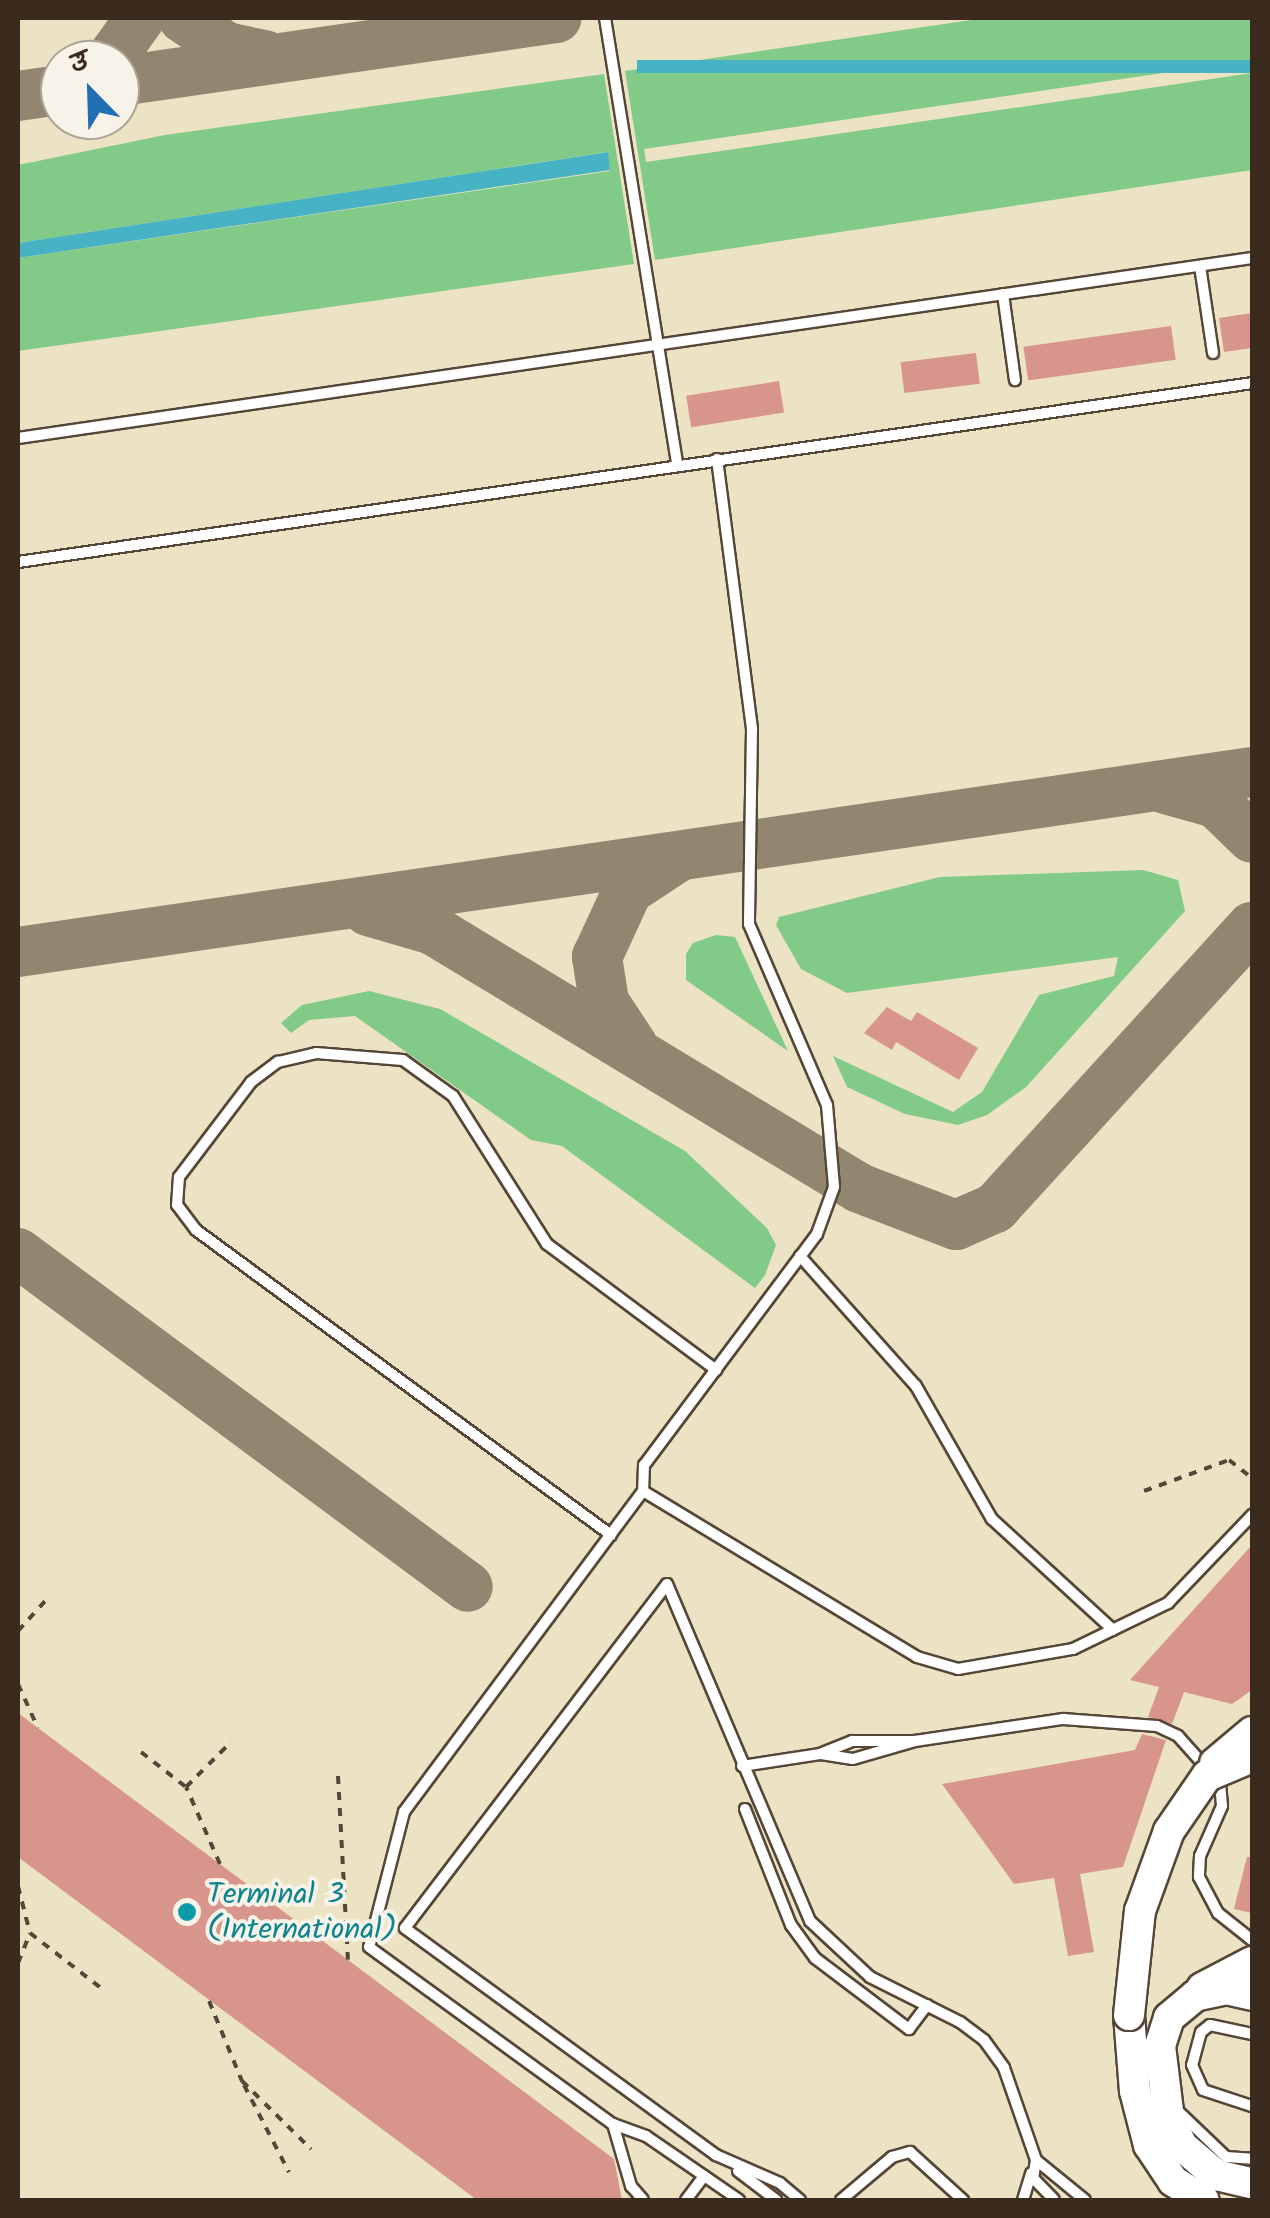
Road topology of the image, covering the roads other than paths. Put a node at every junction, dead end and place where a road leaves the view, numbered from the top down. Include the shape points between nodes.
1 (605, 18) edge
2 (1252, 258) edge
3 (1200, 266) junction
4 (1003, 294) junction
5 (657, 345) junction
6 (1213, 353) dead end
7 (1015, 380) dead end
8 (1252, 383) edge
9 (18, 438) edge
10 (718, 459) junction
11 (677, 465) junction
12 (18, 562) edge
13 (800, 1256) junction
14 (716, 1370) junction
15 (644, 1492) junction
16 (1252, 1515) edge
17 (611, 1535) junction
18 (1113, 1630) junction
19 (1252, 1732) edge
20 (915, 1740) junction
21 (820, 1754) junction
22 (1252, 1757) edge
23 (742, 1766) junction
24 (1194, 1788) junction
25 (745, 1809) dead end
26 (1252, 1940) edge
27 (1252, 1962) edge
28 (870, 1977) junction
29 (856, 1992) junction
30 (1252, 1995) edge
31 (927, 2005) junction
32 (1180, 2005) junction
33 (1252, 2034) edge
34 (1164, 2098) junction
35 (1252, 2106) edge
36 (612, 2124) junction
37 (1252, 2159) edge
38 (1034, 2165) junction
39 (734, 2168) junction
40 (704, 2176) junction
41 (1252, 2183) edge
42 (643, 2200) edge
43 (686, 2200) edge
44 (739, 2200) edge
45 (776, 2200) edge
46 (800, 2200) edge
47 (841, 2200) edge
48 (963, 2200) edge
49 (1023, 2200) edge
50 (1054, 2200) edge
51 (1085, 2200) edge
52 (1204, 2200) edge

1 - 5 lane
2 - 3 lane
3 - 4 lane
3 - 6 lane
4 - 5 lane
4 - 7 lane
5 - 9 lane
5 - 11 lane
8 - 10 lane
10 - 11 lane
10 - 13 lane via 752,729 749,924 828,1105 837,1160 826,1215
11 - 12 lane
13 - 14 lane
13 - 18 lane via 916,1386 948,1434 980,1503
14 - 15 lane via 644,1465
14 - 17 lane via 547,1244 453,1096 402,1060 316,1054 278,1062 251,1082 179,1177 178,1205 196,1230
15 - 17 lane
15 - 18 lane via 931,1663 974,1668 1073,1649
16 - 18 lane via 1181,1593
17 - 36 lane via 404,1812 370,1947
19 - 24 main road, bridge
20 - 21 lane via 868,1738
20 - 21 lane via 870,1756
20 - 26 lane via 1063,1719 1157,1726 1178,1736 1222,1793 1200,1856 1202,1889 1218,1913
21 - 23 lane
22 - 24 main road, bridge
23 - 28 lane via 810,1921
23 - 39 lane via 667,1584 405,1928
24 - 52 main road, bridge via 1168,1831 1140,1912 1129,2014 1135,2092 1149,2146 1173,2181
25 - 29 lane via 791,1925 816,1958
27 - 32 main road
28 - 29 lane
28 - 31 lane
29 - 31 lane via 909,2028
30 - 32 main road via 1210,1990
31 - 38 lane via 971,2028 994,2051
32 - 34 main road via 1162,2033
33 - 35 lane via 1210,2024 1200,2032 1192,2064 1203,2090
34 - 37 lane via 1219,2152
34 - 41 main road via 1174,2133 1192,2158 1216,2175
36 - 40 lane via 646,2136
36 - 42 lane via 631,2186
38 - 49 lane
38 - 50 lane
38 - 51 lane
39 - 45 lane
39 - 46 lane via 780,2183
40 - 43 lane
40 - 44 lane
47 - 48 lane via 866,2176 910,2152

